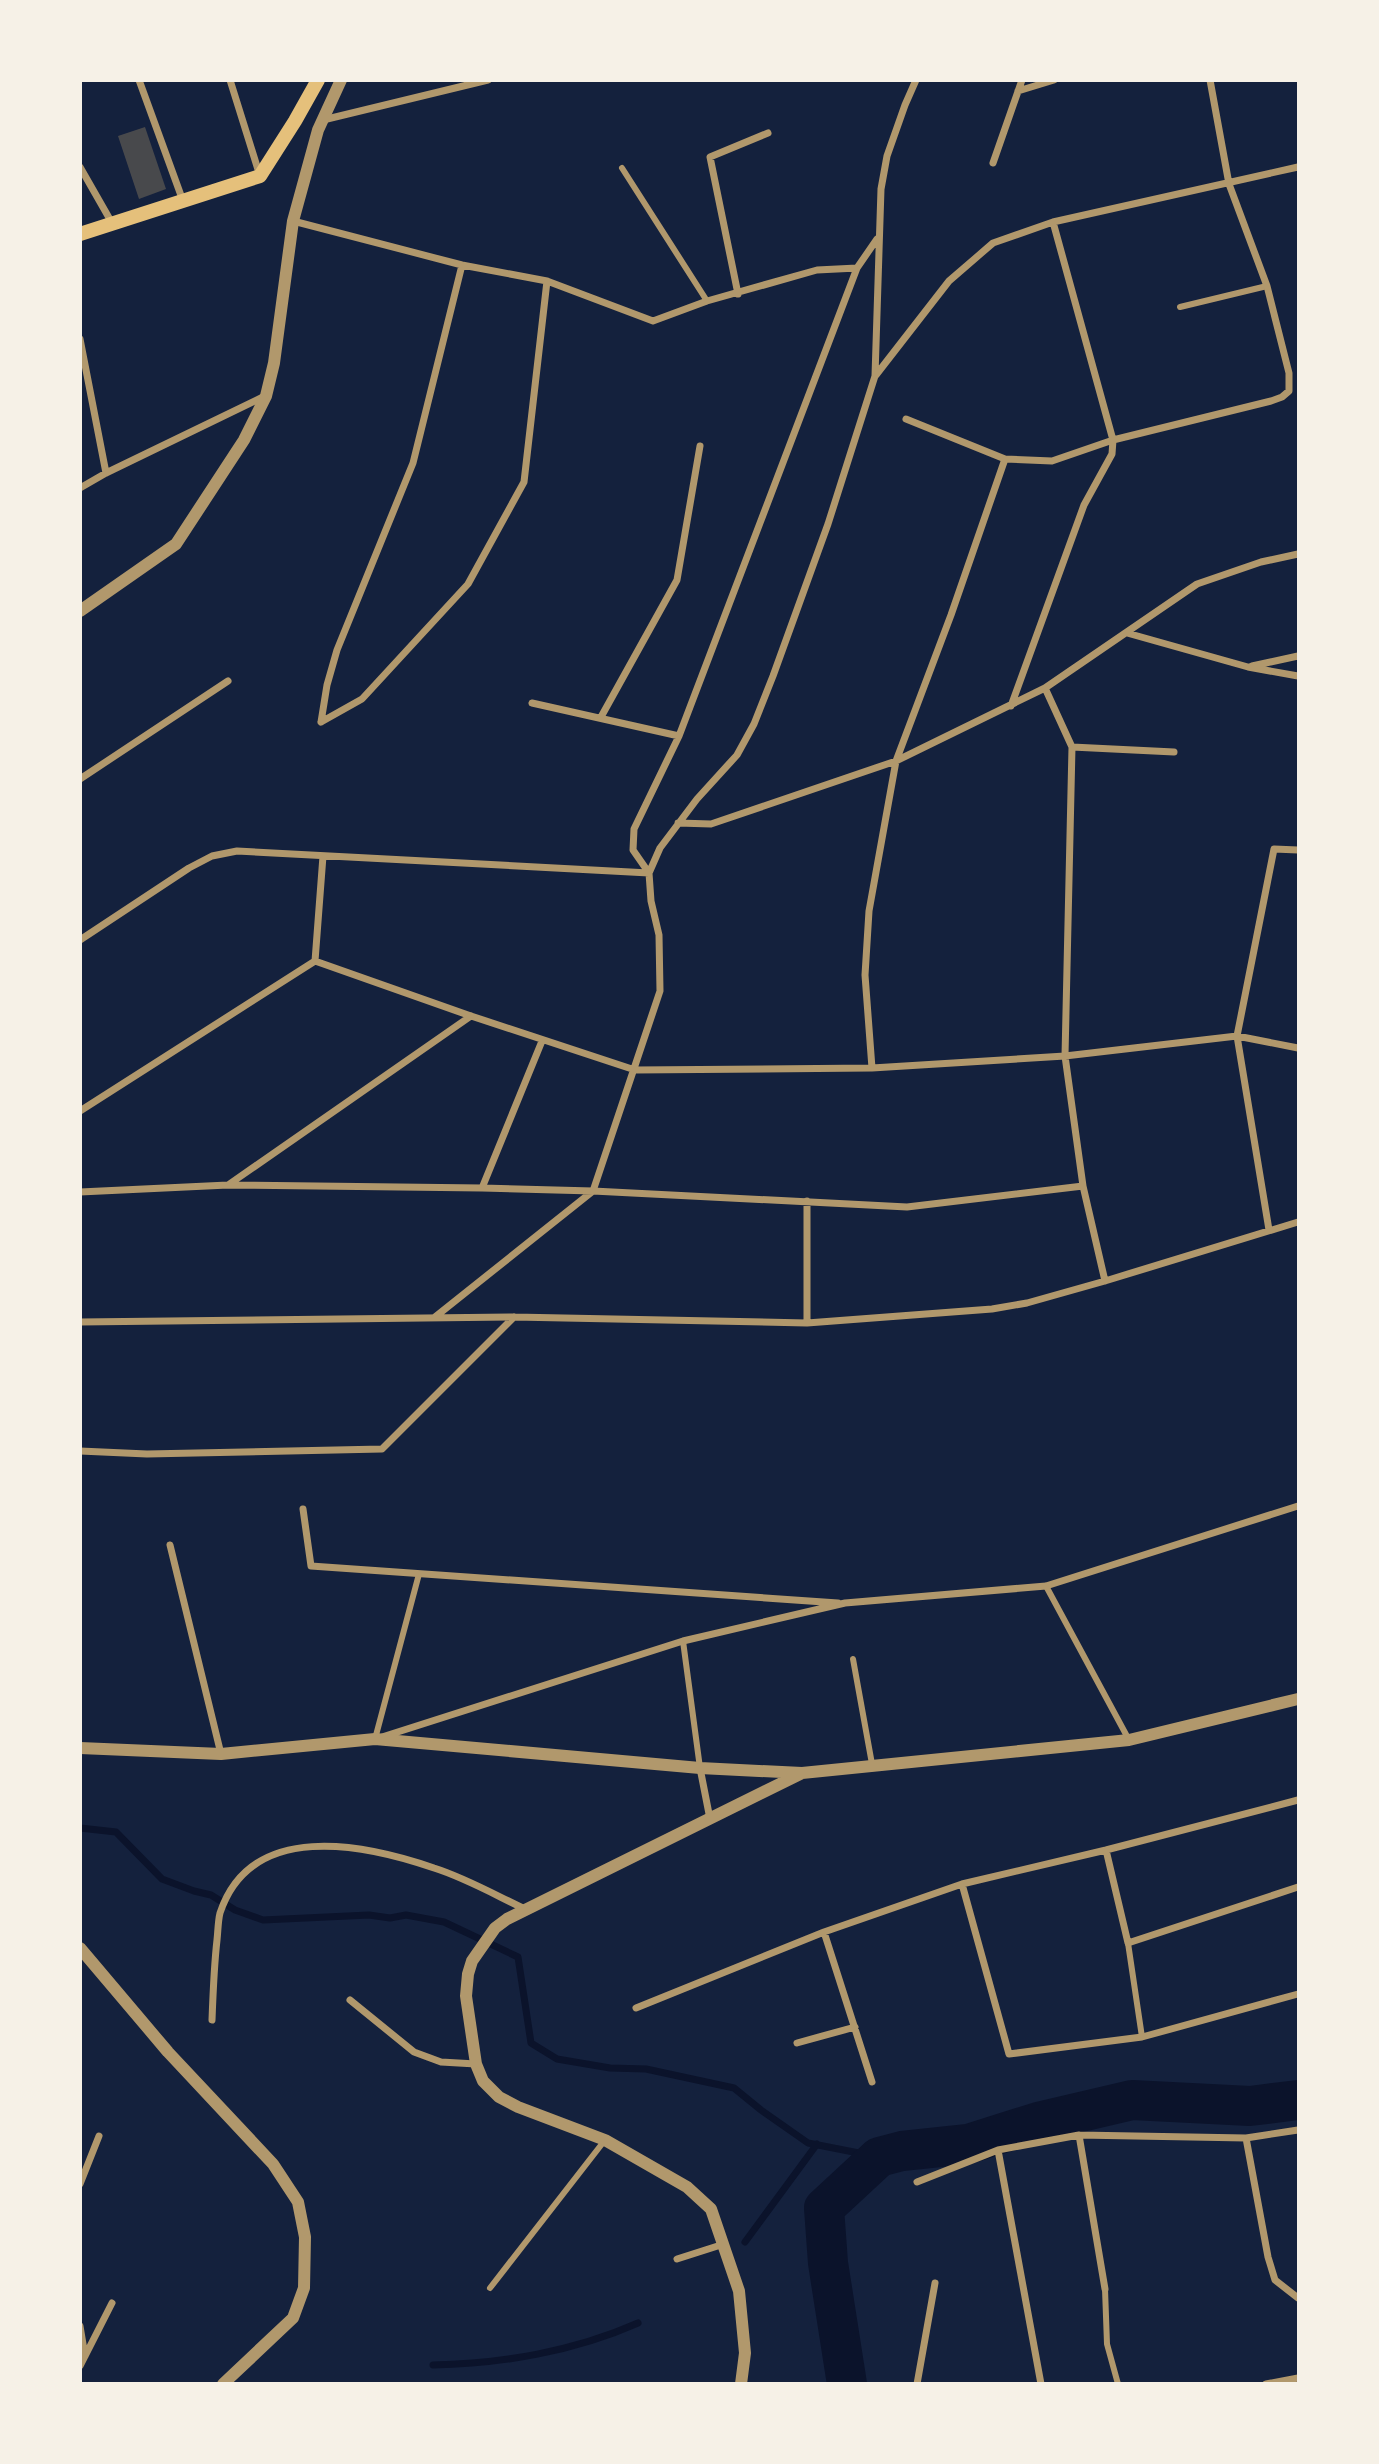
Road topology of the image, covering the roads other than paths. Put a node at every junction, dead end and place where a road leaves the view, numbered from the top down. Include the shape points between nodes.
1 (139, 80) edge
2 (230, 80) edge
3 (318, 80) edge
4 (341, 80) edge
5 (488, 80) edge
6 (916, 80) edge
7 (1022, 80) edge
8 (1054, 80) edge
9 (1210, 80) edge
10 (1018, 92) junction
11 (323, 120) junction
12 (768, 133) dead end
13 (993, 163) dead end
14 (80, 167) edge
15 (1298, 167) edge
16 (622, 168) dead end
17 (260, 176) junction
18 (1229, 184) junction
19 (183, 201) junction
20 (293, 221) junction
21 (1053, 222) junction
22 (112, 223) junction
23 (80, 233) edge
24 (878, 237) junction
25 (462, 265) junction
26 (857, 268) junction
27 (547, 281) junction
28 (1267, 286) junction
29 (738, 294) junction
30 (707, 301) junction
31 (1180, 307) dead end
32 (80, 339) edge
33 (1298, 372) edge
34 (1289, 373) junction
35 (875, 376) junction
36 (266, 396) junction
37 (906, 419) dead end
38 (1113, 440) junction
39 (700, 446) dead end
40 (1005, 459) junction
41 (106, 473) junction
42 (80, 488) edge
43 (1298, 554) edge
44 (80, 611) edge
45 (1127, 633) junction
46 (1298, 656) edge
47 (1248, 667) junction
48 (1298, 676) edge
49 (228, 681) dead end
50 (1045, 688) junction
51 (532, 703) dead end
52 (1011, 706) junction
53 (601, 717) junction
54 (679, 736) junction
55 (1072, 747) junction
56 (1174, 752) dead end
57 (896, 761) junction
58 (80, 779) edge
59 (678, 823) junction
60 (1298, 850) edge
61 (323, 856) junction
62 (649, 873) junction
63 (80, 940) edge
64 (316, 961) junction
65 (471, 1016) junction
66 (1237, 1036) junction
67 (542, 1041) junction
68 (1298, 1048) edge
69 (1065, 1056) junction
70 (872, 1068) junction
71 (635, 1070) junction
72 (80, 1111) edge
73 (228, 1185) junction
74 (1083, 1186) junction
75 (482, 1188) junction
76 (593, 1191) junction
77 (80, 1192) edge
78 (807, 1201) junction
79 (1298, 1222) edge
80 (1269, 1230) junction
81 (1105, 1281) junction
82 (435, 1317) junction
83 (514, 1317) junction
84 (80, 1322) edge
85 (807, 1322) junction
86 (80, 1451) edge
87 (1298, 1506) edge
88 (303, 1509) dead end
89 (170, 1545) dead end
90 (419, 1574) junction
91 (1046, 1586) junction
92 (845, 1603) junction
93 (683, 1641) junction
94 (853, 1658) dead end
95 (1298, 1699) edge
96 (375, 1740) junction
97 (1129, 1740) junction
98 (80, 1748) edge
99 (221, 1754) junction
100 (872, 1764) junction
101 (700, 1768) junction
102 (802, 1773) junction
103 (1298, 1800) edge
104 (710, 1820) junction
105 (1106, 1850) junction
106 (962, 1884) junction
107 (1298, 1887) edge
108 (528, 1910) junction
109 (824, 1932) junction
110 (1128, 1943) junction
111 (80, 1948) edge
112 (1298, 1994) edge
113 (350, 2000) dead end
114 (636, 2008) dead end
115 (212, 2020) dead end
116 (855, 2027) junction
117 (1142, 2037) junction
118 (797, 2043) dead end
119 (476, 2064) junction
120 (872, 2082) dead end
121 (1298, 2130) edge
122 (1079, 2135) junction
123 (99, 2136) dead end
124 (1246, 2138) junction
125 (605, 2140) junction
126 (998, 2150) junction
127 (916, 2182) dead end
128 (80, 2184) edge
129 (724, 2244) junction
130 (677, 2259) dead end
131 (935, 2283) dead end
132 (490, 2288) dead end
133 (1105, 2289) joint
134 (1298, 2298) edge
135 (112, 2303) dead end
136 (80, 2326) edge
137 (85, 2357) junction
138 (80, 2366) edge
139 (1298, 2378) edge
140 (223, 2384) edge
141 (740, 2384) edge
142 (917, 2384) edge
143 (1041, 2384) edge
144 (1118, 2384) edge
145 (1266, 2384) edge

1 - 19 street
2 - 17 street
3 - 17 main road
4 - 11 street
5 - 11 street
6 - 24 street via 887,156
7 - 10 street
8 - 10 street
9 - 18 street
10 - 13 street
11 - 20 street
12 - 29 street via 710,157
14 - 22 street
15 - 18 street
16 - 30 street
17 - 19 main road
18 - 21 street
18 - 28 street
19 - 22 main road
20 - 25 street
20 - 36 street
21 - 35 street via 993,243 949,281
21 - 38 street
22 - 23 main road
24 - 26 street
24 - 35 street
25 - 27 street
25 - 27 street via 413,463 337,650 321,722 362,699 468,584 524,482
26 - 29 street via 817,270
26 - 54 street
27 - 30 street via 653,321
28 - 31 street
28 - 34 street
29 - 30 street
32 - 41 street
33 - 34 street
34 - 38 street via 1289,391 1282,397
35 - 59 street via 828,524 754,724 737,755
36 - 41 street
36 - 44 street via 244,440 176,544
37 - 40 street
38 - 40 street via 1052,461
38 - 52 street via 1112,454 1084,505
39 - 53 street via 677,580
40 - 57 street
41 - 42 street
43 - 45 street via 1196,584
45 - 47 street
45 - 50 street
46 - 47 street
47 - 48 street
49 - 58 street
50 - 52 street
50 - 55 street
51 - 53 street
52 - 57 street
53 - 54 street
54 - 62 street via 634,830 633,850
55 - 56 street
55 - 69 street
57 - 59 street via 711,824
57 - 70 street via 868,924 865,975
59 - 62 street
60 - 66 street via 1274,849
61 - 62 street
61 - 63 street via 237,851 212,856
61 - 64 street
62 - 71 street via 659,935 660,991
64 - 65 street
64 - 72 street
65 - 67 street
65 - 73 street
66 - 68 street
66 - 69 street
66 - 80 street
67 - 71 street
67 - 75 street
69 - 70 street
69 - 74 street
70 - 71 street
71 - 76 street
73 - 75 street
73 - 77 street
74 - 78 street via 907,1207
74 - 81 street
75 - 76 street
76 - 78 street
76 - 82 street
78 - 85 street
79 - 80 street
80 - 81 street
81 - 85 street via 992,1309
82 - 83 street
82 - 84 street
83 - 85 street
83 - 86 street via 382,1449
87 - 91 street
88 - 90 street via 311,1566
89 - 99 street
90 - 92 street
90 - 96 street
91 - 92 street
91 - 97 street
92 - 93 street
93 - 96 street
93 - 101 street
94 - 100 street
95 - 97 street
96 - 99 street
96 - 101 street
97 - 100 street
98 - 99 street
100 - 102 street
101 - 102 street
101 - 104 street
102 - 104 street
103 - 105 street
104 - 108 street
105 - 106 street
105 - 110 street
106 - 109 street
106 - 117 street via 1009,2054
107 - 110 street
108 - 115 street via 436,1868 365,1848 313,1846 279,1851 236,1883 220,1914
108 - 119 street via 495,1927 472,1961 466,1996
109 - 114 street
109 - 116 street
110 - 117 street
111 - 140 street via 168,2052 273,2164 298,2202 305,2237 304,2288 293,2318
112 - 117 street
113 - 119 street via 414,2052 441,2062
116 - 118 street
116 - 120 street
119 - 125 street via 483,2081 499,2096
121 - 124 street
122 - 124 street
122 - 126 street
122 - 133 street
123 - 128 street
124 - 134 street via 1271,2268 1275,2280
125 - 129 street via 699,2196 711,2209
125 - 132 street
126 - 127 street
126 - 143 street
129 - 130 street
129 - 141 street via 743,2322
131 - 142 street
133 - 144 street via 1107,2344
135 - 137 street
136 - 137 street
137 - 138 street
139 - 145 street

